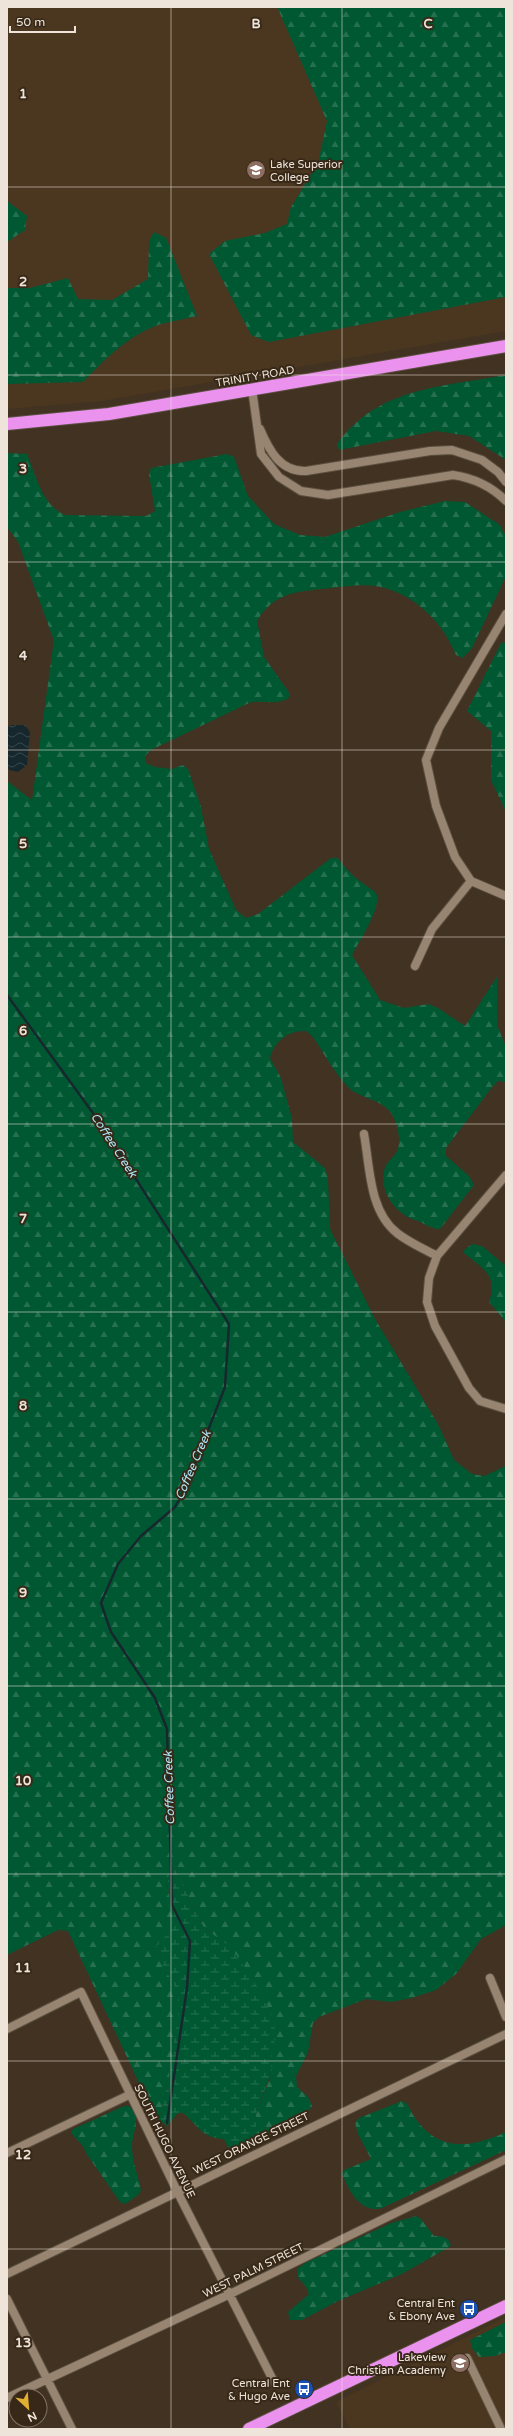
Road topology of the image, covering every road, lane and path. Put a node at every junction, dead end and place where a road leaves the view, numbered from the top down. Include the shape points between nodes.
1 (506, 346) edge
2 (252, 389) junction
3 (7, 424) edge
4 (259, 426) junction
5 (506, 482) edge
6 (506, 501) edge
7 (506, 614) edge
8 (471, 881) junction
9 (506, 896) edge
10 (415, 966) dead end
11 (364, 1134) dead end
12 (506, 1175) edge
13 (437, 1256) junction
14 (506, 1409) edge
15 (490, 1978) dead end
16 (506, 2017) edge
17 (7, 2029) edge
18 (506, 2034) edge
19 (130, 2094) junction
20 (7, 2153) edge
21 (506, 2158) edge
22 (177, 2191) junction
23 (7, 2274) edge
24 (230, 2294) junction
25 (7, 2299) edge
26 (506, 2306) edge
27 (467, 2358) dead end
28 (48, 2378) junction
29 (275, 2384) dead end
30 (7, 2398) edge
31 (72, 2429) edge
32 (249, 2429) edge
33 (501, 2429) edge

1 - 2 highway, TRINITY ROAD
2 - 3 highway, TRINITY ROAD via 108,414
2 - 4 street
4 - 5 street via 277,460 295,470 306,471 430,451 452,450 482,460
4 - 6 street via 259,448 264,460 279,477 301,491 328,495 453,475 470,478 488,486
7 - 8 street via 440,728 426,760 436,806 455,857
8 - 9 street
8 - 10 street via 432,930
11 - 13 street via 377,1208 387,1224 398,1234
12 - 13 street
13 - 14 street via 429,1278 427,1302 435,1326 469,1388 480,1402
15 - 16 street
17 - 19 street, SOUTH HUGO AVENUE via 81,1992
18 - 22 street, WEST ORANGE STREET
19 - 20 street
19 - 22 street, SOUTH HUGO AVENUE
21 - 24 street, WEST PALM STREET
22 - 23 street, WEST ORANGE STREET
22 - 24 street, SOUTH HUGO AVENUE
24 - 28 street, WEST PALM STREET
24 - 29 street, SOUTH HUGO AVENUE
25 - 28 street
26 - 32 highway
27 - 33 street
28 - 30 street, WEST PALM STREET
28 - 31 street

